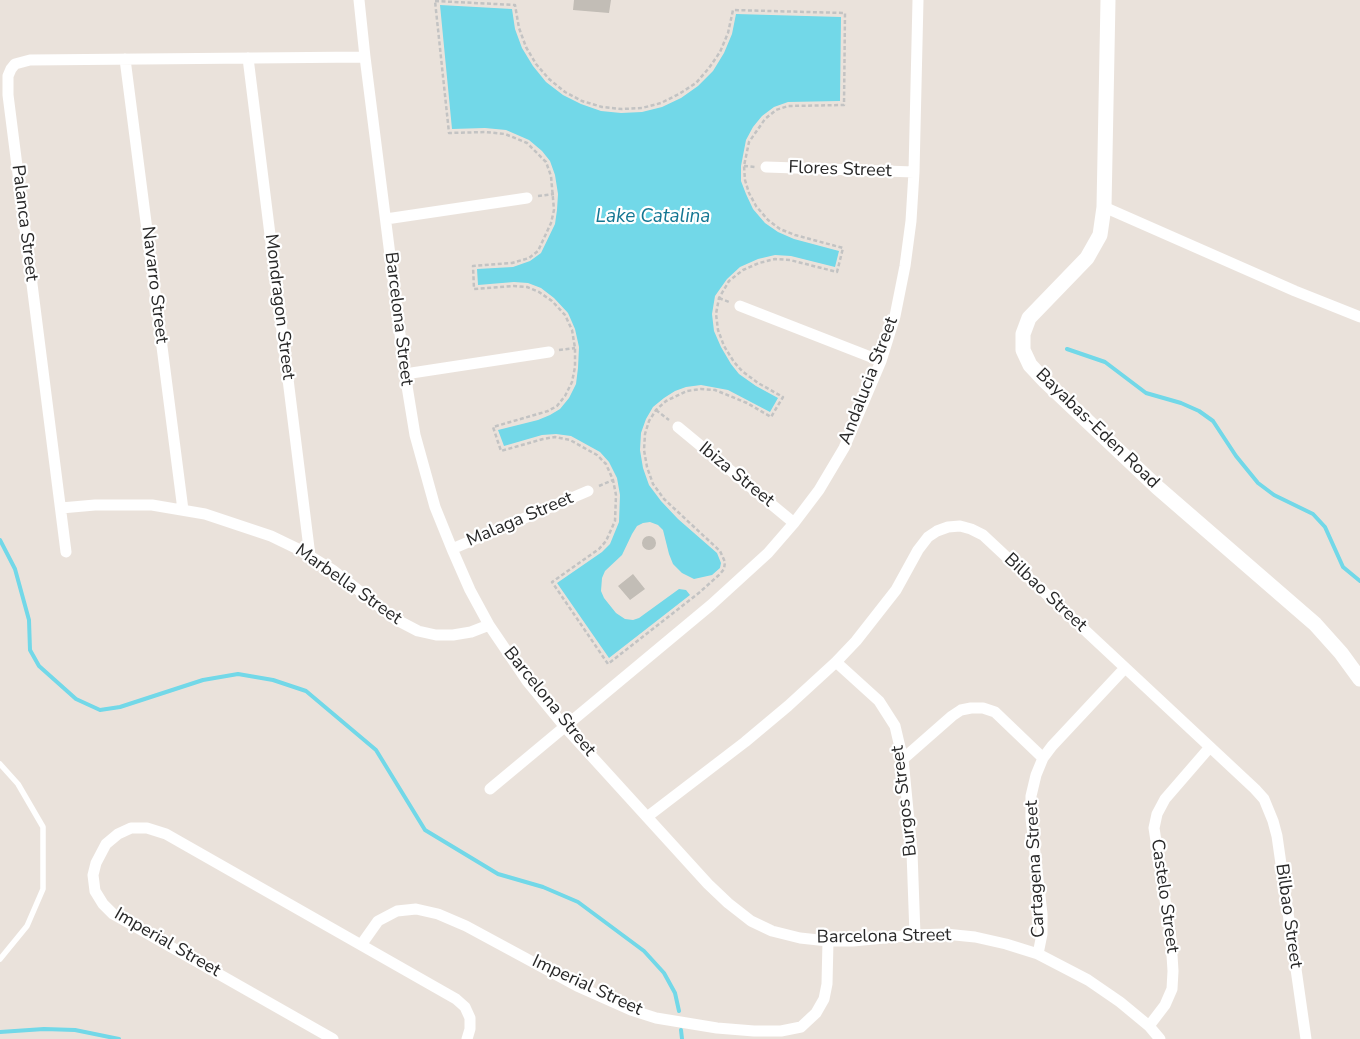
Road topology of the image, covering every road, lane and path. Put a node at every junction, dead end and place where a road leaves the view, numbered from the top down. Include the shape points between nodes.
1 (359, 0) edge
2 (918, 0) edge
3 (1106, 1) edge
4 (365, 57) junction
5 (248, 58) junction
6 (125, 60) junction
7 (766, 167) dead end
8 (914, 172) junction
9 (554, 194) junction
10 (528, 198) joint
11 (1104, 208) junction
12 (386, 219) junction
13 (740, 306) dead end
14 (1360, 317) edge
15 (575, 348) junction
16 (549, 352) joint
17 (881, 361) junction
18 (405, 374) junction
19 (656, 410) junction
20 (678, 427) joint
21 (613, 480) junction
22 (588, 491) joint
23 (61, 508) junction
24 (183, 510) junction
25 (794, 522) junction
26 (452, 549) junction
27 (66, 552) dead end
28 (310, 556) junction
29 (489, 625) junction
30 (836, 662) junction
31 (1125, 668) junction
32 (1360, 678) edge
33 (565, 727) junction
34 (1210, 747) junction
35 (1043, 758) junction
36 (903, 759) junction
37 (0, 764) edge
38 (490, 789) dead end
39 (647, 818) junction
40 (915, 935) junction
41 (828, 941) junction
42 (361, 945) junction
43 (1038, 954) junction
44 (0, 959) edge
45 (1149, 1026) junction
46 (333, 1039) edge
47 (467, 1039) edge
48 (1160, 1039) edge
49 (1306, 1039) edge

1 - 4 street, Barcelona Street
2 - 8 street, Andalucia Street
3 - 11 street, Bayabas-Eden Road
4 - 5 street, Palanca Street
4 - 12 street, Barcelona Street
5 - 6 street, Palanca Street
5 - 28 street, Mondragon Street
6 - 23 street, Palanca Street via 22,61 8,76
6 - 24 street, Navarro Street
7 - 8 street, Flores Street
8 - 17 street, Andalucia Street via 905,266 895,316
9 - 10 path
9 - 15 path via 551,223 538,251 512,263 473,266 474,289 514,286 539,292 564,315 572,330
9 - 19 path via 546,162 528,144 505,134 449,133 436,1 515,5 526,47 549,79 582,101 622,109 661,103 696,83 720,52 733,10 845,13 844,105 788,106 776,110 765,119 749,142 744,166 749,193 768,220 795,235 843,248 837,272 790,260 760,262 742,270 729,281 719,298 716,314 718,330 734,362 758,383 783,397 771,417 715,390 701,389 687,391
10 - 12 street
11 - 14 street
11 - 32 street, Bayabas-Eden Road via 1100,235 1087,258 1030,318 1023,334 1023,350 1030,365 1157,486 1315,624
12 - 18 street, Barcelona Street
13 - 17 street
15 - 16 path
15 - 21 path via 572,382 557,406 536,416 494,427 501,451 543,439 570,440 606,464
16 - 18 street
17 - 25 street, Andalucia Street via 844,448 819,490
18 - 26 street, Barcelona Street via 421,459
19 - 20 path
19 - 21 path via 645,434 644,450 653,484 664,499 720,551 724,569 700,592 608,664 552,582 606,541 615,521
20 - 25 street, Ibiza Street
21 - 22 path
22 - 26 street, Malaga Street
23 - 24 street, Marbella Street via 142,504
23 - 27 street, Palanca Street
24 - 28 street, Marbella Street via 243,525
25 - 33 street, Andalucia Street via 768,553 711,605
26 - 29 street, Barcelona Street
28 - 29 street, Marbella Street via 334,570 395,619 418,631 453,634
29 - 33 street, Barcelona Street via 527,681
30 - 31 street, Bilbao Street via 896,590 928,537 948,527 960,526 983,535
30 - 36 street, Burgos Street via 880,701 895,726
30 - 39 street, Bilbao Street via 745,742
31 - 34 street, Bilbao Street
31 - 35 street, Cartagena Street
33 - 38 street, Andalucia Street
33 - 39 street, Barcelona Street
34 - 45 street, Castelo Street via 1165,799 1157,814 1154,828 1174,971 1172,989 1165,1005
34 - 49 street, Bilbao Street via 1255,789 1273,821
35 - 36 street via 995,712 972,708 952,716
35 - 43 street, Cartagena Street via 1031,796 1030,818 1042,914
36 - 40 street, Burgos Street via 912,852
37 - 44 lane via 18,784 43,827 43,889 27,926
39 - 41 street, Barcelona Street via 708,884 751,921 772,931
40 - 41 street, Barcelona Street
40 - 43 street, Barcelona Street via 975,937
41 - 42 street, Imperial Street via 828,984 816,1013 801,1027 772,1031 717,1028 656,1018 632,1010 577,986 466,926 416,909 397,912 378,921
42 - 46 street, Imperial Street via 166,834 147,828 131,828 118,834 106,844 96,863 93,875 95,891 113,914
42 - 47 street, Imperial Street via 465,1007 470,1018
43 - 45 street, Barcelona Street via 1088,980
45 - 48 street, Barcelona Street

